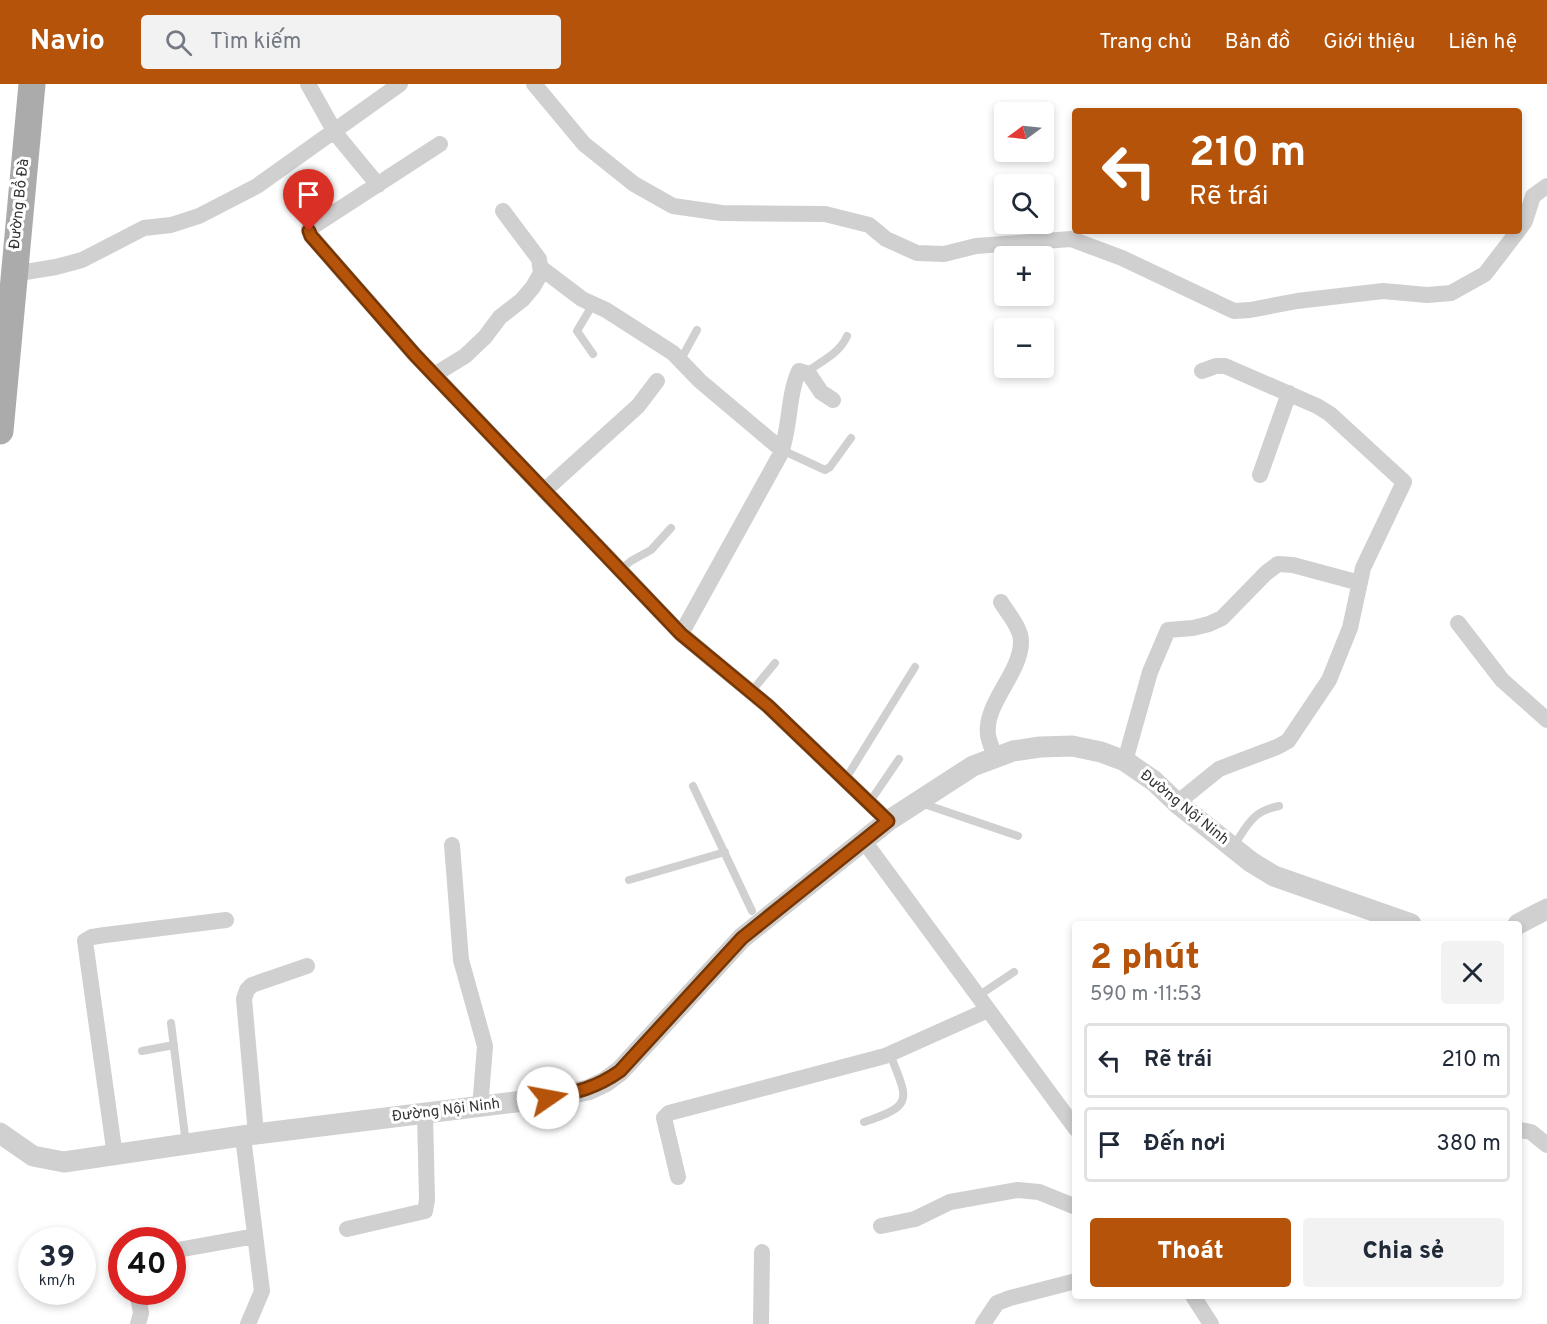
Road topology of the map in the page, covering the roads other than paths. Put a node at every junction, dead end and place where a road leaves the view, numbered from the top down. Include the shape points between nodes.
1 (32, 84) edge
2 (308, 84) edge
3 (400, 84) edge
4 (534, 84) edge
5 (334, 131) junction
6 (440, 144) dead end
7 (378, 185) junction
8 (1547, 186) edge
9 (503, 211) dead end
10 (1522, 226) edge
11 (1516, 234) edge
12 (541, 268) junction
13 (9, 279) edge
14 (593, 304) junction
15 (697, 330) dead end
16 (847, 336) dead end
17 (592, 354) dead end
18 (680, 361) junction
19 (1202, 371) dead end
20 (806, 372) junction
21 (434, 375) junction
22 (657, 381) dead end
23 (1289, 393) junction
24 (833, 400) dead end
25 (0, 431) edge
26 (850, 438) dead end
27 (782, 450) junction
28 (1260, 475) dead end
29 (544, 491) junction
30 (671, 528) dead end
31 (620, 570) junction
32 (1360, 583) junction
33 (1001, 602) dead end
34 (1458, 623) dead end
35 (681, 634) junction
36 (775, 663) dead end
37 (915, 667) dead end
38 (751, 692) junction
39 (1547, 720) edge
40 (995, 757) junction
41 (899, 759) dead end
42 (1125, 761) junction
43 (845, 780) junction
44 (693, 786) dead end
45 (918, 802) junction
46 (869, 803) junction
47 (1177, 803) junction
48 (1279, 806) dead end
49 (888, 821) junction
50 (1018, 836) dead end
51 (864, 841) junction
52 (452, 846) dead end
53 (1233, 847) junction
54 (725, 852) junction
55 (629, 880) dead end
56 (1547, 909) edge
57 (756, 917) junction
58 (226, 920) dead end
59 (1402, 921) edge
60 (1522, 922) edge
61 (307, 966) dead end
62 (1014, 972) dead end
63 (983, 1003) junction
64 (171, 1023) dead end
65 (174, 1045) junction
66 (141, 1051) dead end
67 (890, 1054) junction
68 (480, 1108) junction
69 (425, 1114) junction
70 (864, 1122) dead end
71 (1072, 1125) edge
72 (1522, 1130) edge
73 (0, 1133) edge
74 (250, 1136) junction
75 (186, 1145) junction
76 (1547, 1145) edge
77 (115, 1156) junction
78 (678, 1177) dead end
79 (1072, 1205) edge
80 (881, 1226) dead end
81 (347, 1230) dead end
82 (255, 1236) junction
83 (186, 1248) edge
84 (762, 1252) dead end
85 (1072, 1282) edge
86 (1195, 1299) edge
87 (139, 1305) edge
88 (138, 1324) edge
89 (248, 1324) edge
90 (762, 1324) edge
91 (982, 1324) edge
92 (1211, 1324) edge

1 - 13 main road, Đường Bổ Đà
2 - 5 street
3 - 5 street
4 - 11 street via 584,144 634,184 673,206 722,213 825,214 868,225 886,239 917,253 944,254 976,246 1071,239 1122,258 1234,311 1383,291 1451,294 1485,274
5 - 7 street
5 - 13 street via 257,186 199,216 144,228 82,260
6 - 7 street
7 - 21 street via 309,229 309,233
8 - 10 street via 1533,196
9 - 12 street via 537,255
12 - 14 street
12 - 21 street via 533,287 500,317 485,337 465,356
13 - 25 main road, Đường Bổ Đà
14 - 17 lane via 577,331
14 - 18 street via 642,332
15 - 18 lane
16 - 20 lane via 838,350
18 - 27 street
19 - 23 street via 1225,366
20 - 24 street via 821,392
20 - 27 street via 799,371 793,384
21 - 29 street
22 - 29 street via 638,406
23 - 28 street
23 - 32 street via 1330,414 1404,482 1363,568
26 - 27 lane via 825,470
27 - 35 street
29 - 31 street
30 - 31 lane via 651,550
31 - 35 street
32 - 42 street via 1293,564 1278,564 1222,618 1193,628 1168,630 1150,672
32 - 47 street via 1350,628 1329,680 1288,741 1219,769
33 - 40 street via 1019,632 1021,643 991,715 988,735
34 - 39 street via 1502,680
35 - 38 street
36 - 38 lane
37 - 43 lane
38 - 43 street
40 - 42 street, Đường Nội Ninh via 1040,747 1072,747
40 - 45 street, Đường Nội Ninh via 973,766
41 - 46 lane
42 - 47 street, Đường Nội Ninh
43 - 46 street
44 - 54 lane
45 - 49 street, Đường Nội Ninh
45 - 50 lane
46 - 49 street
47 - 53 street, Đường Nội Ninh
48 - 53 lane via 1253,816
49 - 51 street, Đường Nội Ninh
51 - 57 street, Đường Nội Ninh
51 - 63 street
52 - 68 street via 461,960 485,1046
53 - 59 street, Đường Nội Ninh via 1274,876
54 - 55 lane
54 - 57 lane
56 - 60 street
57 - 68 street, Đường Nội Ninh via 742,938 620,1071 605,1082 588,1090
58 - 77 street via 105,935 86,941
61 - 74 street via 252,985 244,999
62 - 63 lane
63 - 67 street
63 - 71 street
64 - 65 lane
65 - 66 lane
65 - 75 lane
67 - 70 lane via 905,1098 892,1111
67 - 78 street via 669,1113 664,1118
68 - 69 street, Đường Nội Ninh
69 - 74 street, Đường Nội Ninh
69 - 81 street via 424,1211
72 - 76 street via 1531,1132
73 - 77 street, Đường Nội Ninh via 33,1156 64,1162
74 - 75 street, Đường Nội Ninh
74 - 82 street
75 - 77 street, Đường Nội Ninh
79 - 80 street via 1039,1192 1018,1190 950,1202 915,1219
82 - 83 street
82 - 89 street via 262,1291
84 - 90 street
85 - 91 street via 997,1303
86 - 92 street
87 - 88 street

